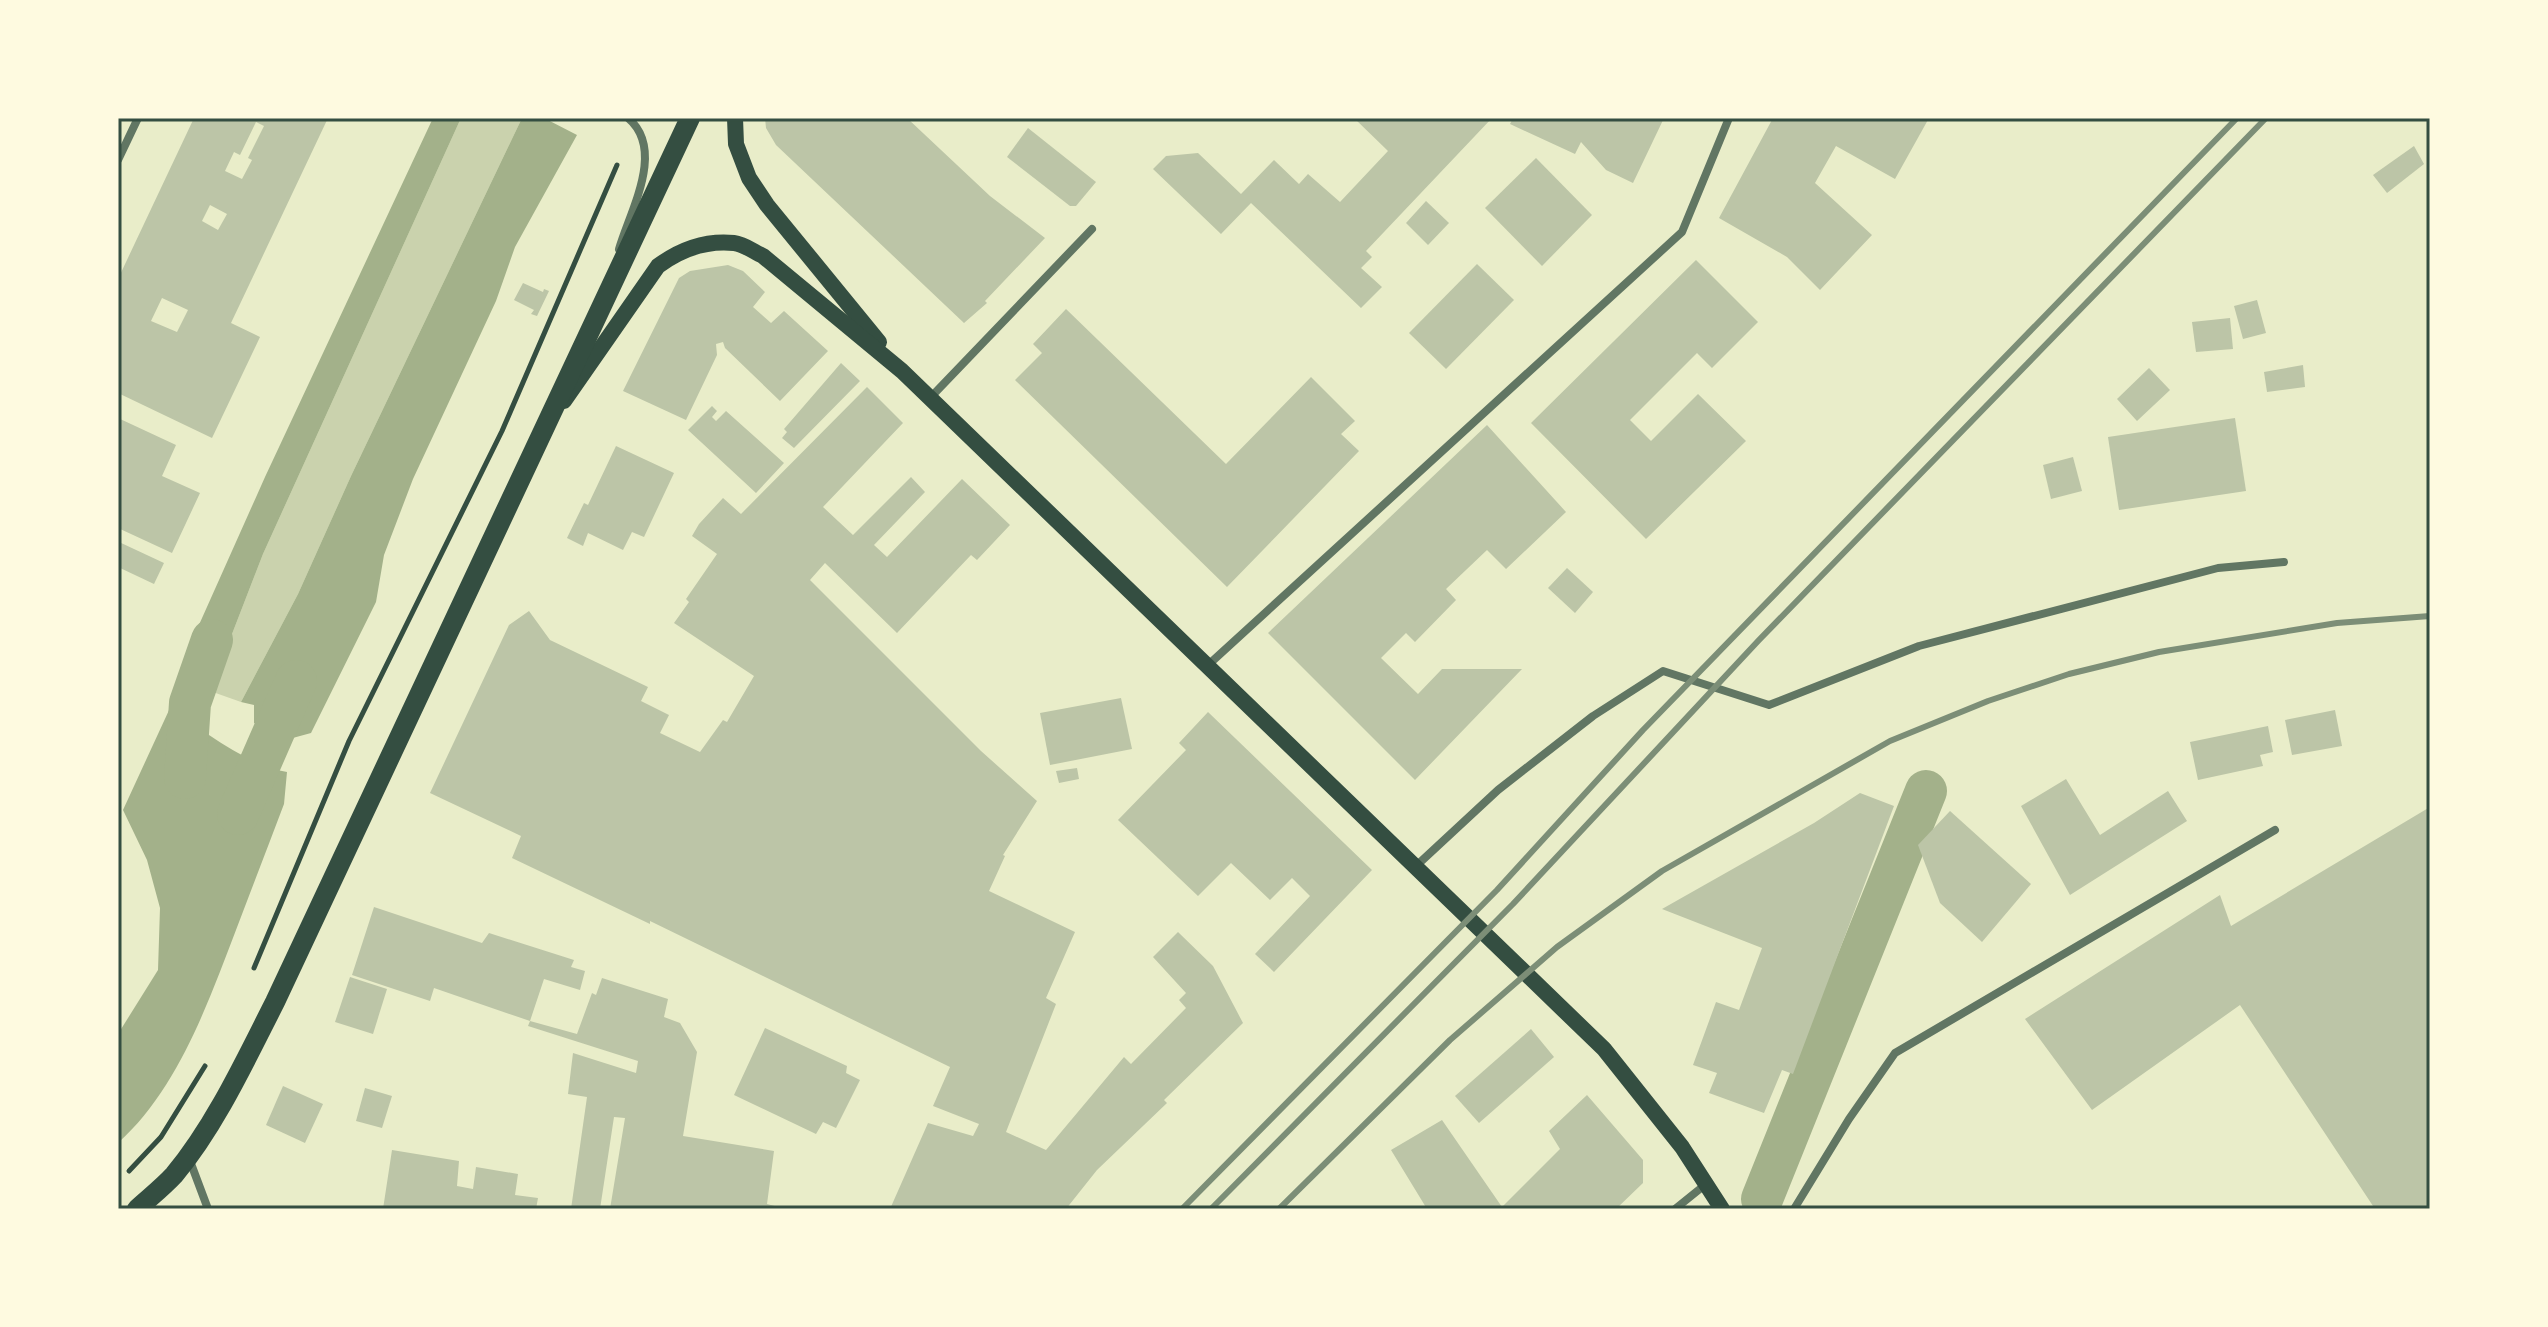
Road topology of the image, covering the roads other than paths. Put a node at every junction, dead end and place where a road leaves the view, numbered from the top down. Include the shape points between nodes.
1 (138, 118) edge
2 (628, 118) edge
3 (690, 118) edge
4 (735, 118) edge
5 (1729, 118) edge
6 (118, 160) edge
7 (1092, 229) dead end
8 (599, 315) junction
9 (902, 371) junction
10 (930, 398) junction
11 (545, 428) junction
12 (2284, 562) dead end
13 (1207, 666) junction
14 (2275, 830) dead end
15 (1415, 868) junction
16 (187, 1155) junction
17 (1707, 1183) junction
18 (137, 1209) edge
19 (208, 1209) edge
20 (1675, 1209) edge
21 (1722, 1209) edge
22 (1794, 1209) edge

1 - 6 street
2 - 8 street via 646,147 643,174
3 - 8 main road
4 - 9 main road via 736,144 749,178
5 - 13 street via 1682,232
7 - 10 street
8 - 11 main road
9 - 10 main road
9 - 11 main road via 763,256 737,242 697,245 658,266
10 - 13 main road
11 - 16 main road via 275,1002 228,1093
12 - 15 street via 2218,568 1919,646 1769,705 1663,671 1593,716 1498,790
13 - 15 main road
14 - 22 street via 1895,1053
15 - 17 main road via 1604,1049
16 - 18 main road
16 - 19 street
17 - 20 street
17 - 21 main road

